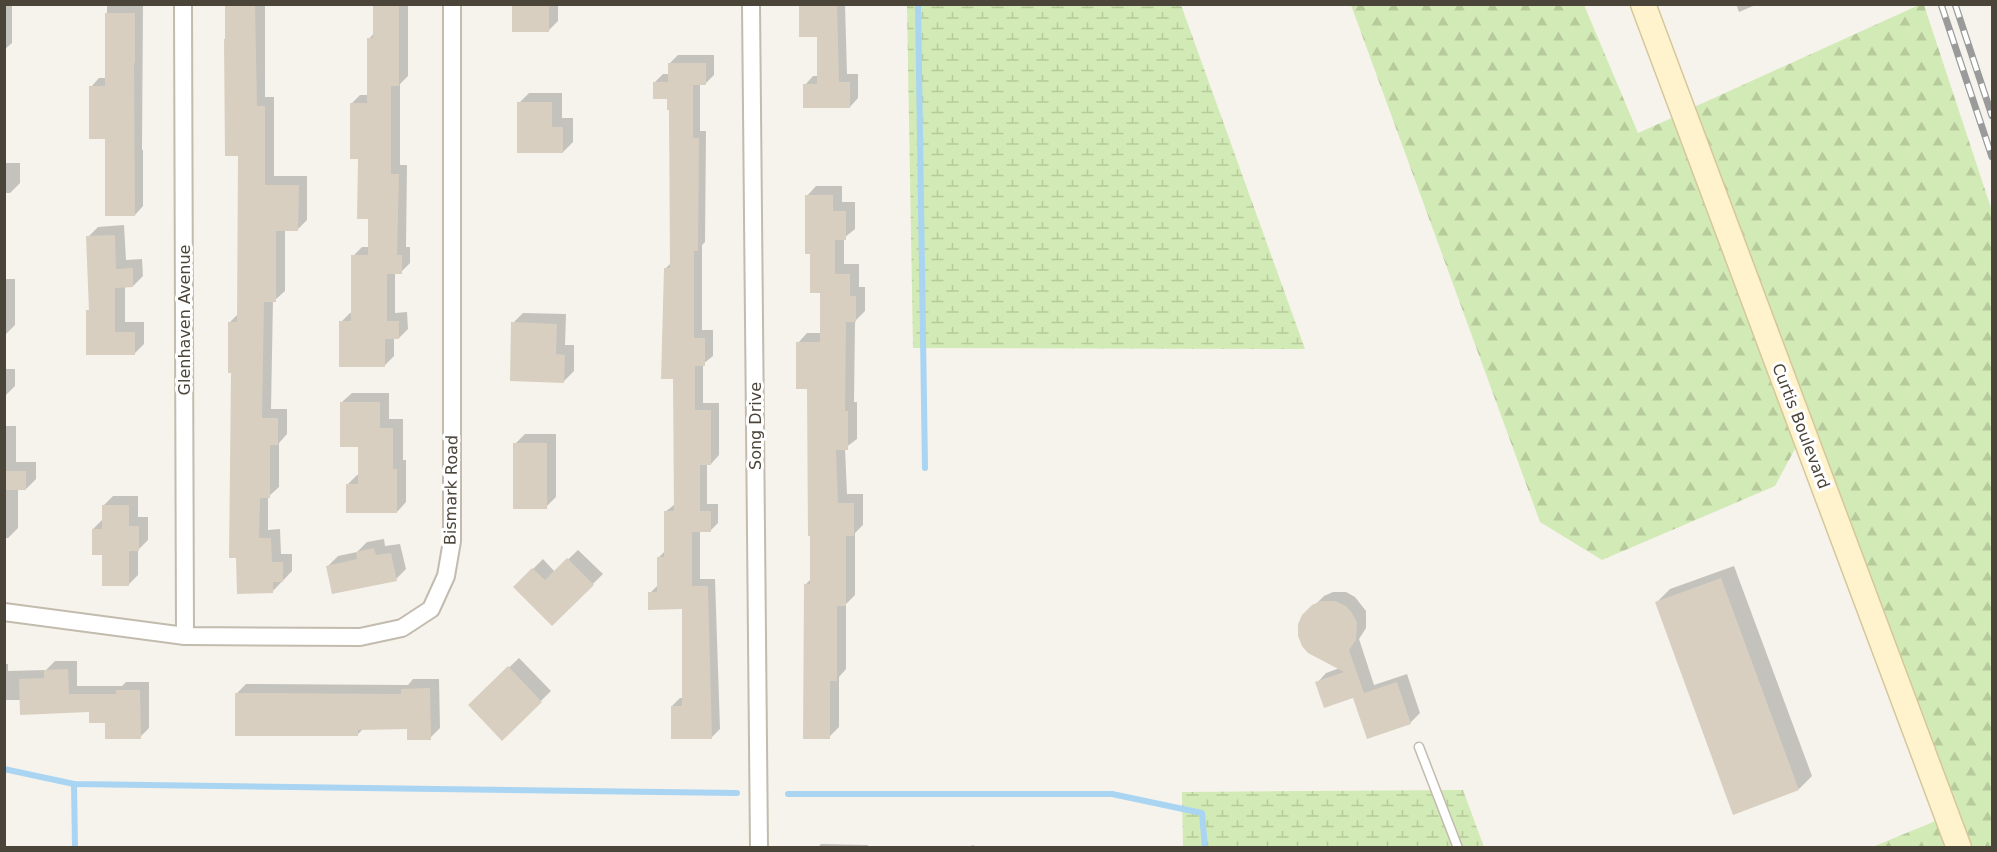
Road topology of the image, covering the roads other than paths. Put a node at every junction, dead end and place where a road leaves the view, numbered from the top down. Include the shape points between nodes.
1 (183, 4) edge
2 (452, 4) edge
3 (752, 4) edge
4 (1643, 4) edge
5 (4, 612) edge
6 (185, 636) junction
7 (1419, 747) dead end
8 (759, 848) edge
9 (1458, 848) edge
10 (1959, 848) edge

1 - 6 street, Glenhaven Avenue
2 - 6 street, Bismark Road via 452,541 446,576 431,609 402,628 360,637
3 - 8 street, Song Drive
4 - 10 street, Curtis Boulevard
5 - 6 street, Bismark Road
7 - 9 lane

